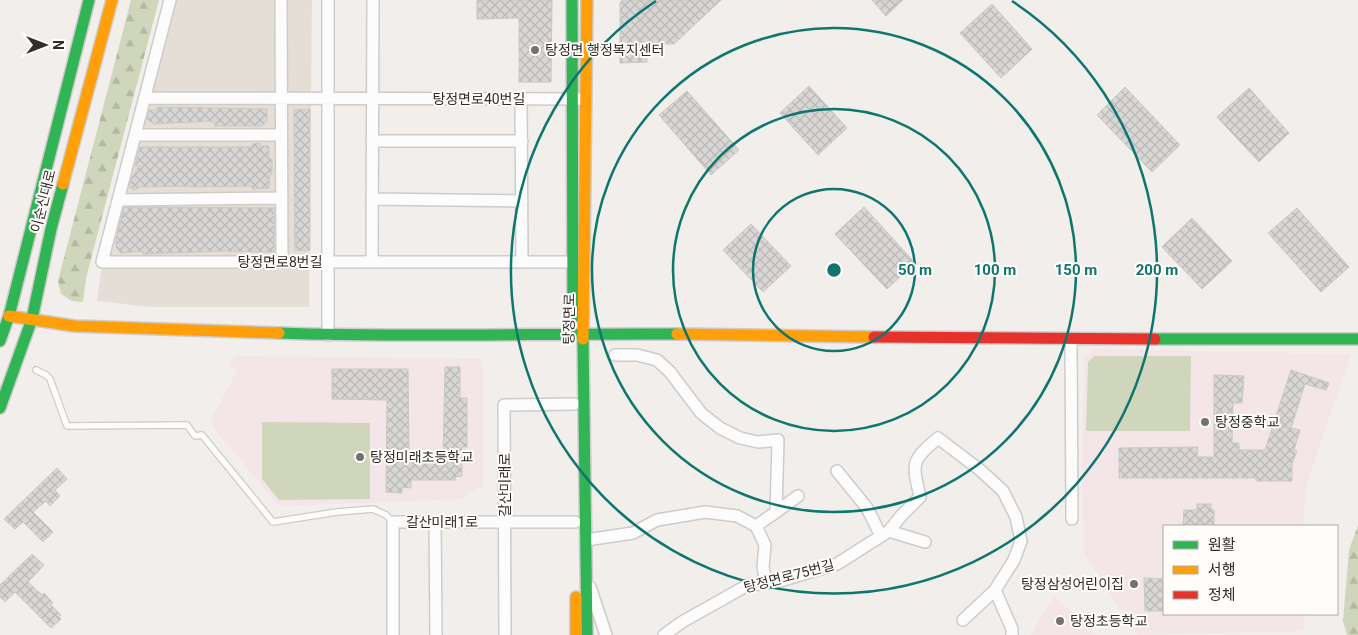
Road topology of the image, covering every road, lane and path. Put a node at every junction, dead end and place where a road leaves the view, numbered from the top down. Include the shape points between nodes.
1 (89, 0) edge
2 (112, 0) edge
3 (170, 0) edge
4 (281, 0) edge
5 (328, 0) edge
6 (373, 0) edge
7 (572, 0) edge
8 (587, 0) edge
9 (145, 98) junction
10 (281, 98) junction
11 (328, 98) junction
12 (372, 98) junction
13 (522, 99) junction
14 (572, 99) junction
15 (586, 99) junction
16 (136, 135) junction
17 (281, 135) junction
18 (372, 141) junction
19 (522, 141) junction
20 (282, 198) junction
21 (372, 199) junction
22 (118, 200) junction
23 (522, 201) junction
24 (282, 262) junction
25 (328, 262) junction
26 (372, 262) junction
27 (522, 262) junction
28 (572, 262) junction
29 (9, 316) junction
30 (32, 319) junction
31 (578, 333) junction
32 (328, 335) junction
33 (1071, 339) junction
34 (1358, 339) edge
35 (0, 341) edge
36 (614, 355) dead end
37 (36, 370) dead end
38 (574, 404) junction
39 (0, 408) edge
40 (837, 471) dead end
41 (798, 496) dead end
42 (776, 512) junction
43 (1072, 519) dead end
44 (393, 522) junction
45 (435, 522) junction
46 (505, 522) junction
47 (575, 522) junction
48 (756, 526) junction
49 (885, 534) junction
50 (586, 540) junction
51 (925, 542) dead end
52 (581, 576) junction
53 (766, 583) junction
54 (995, 590) junction
55 (963, 620) dead end
56 (393, 635) edge
57 (436, 635) edge
58 (505, 635) edge
59 (576, 635) edge
60 (587, 635) edge
61 (606, 635) edge
62 (664, 635) edge
63 (1012, 635) edge

1 - 29 main road, 이순신대로
2 - 30 main road, 이순신대로 via 51,229
3 - 9 street, 탕정면로8번길
4 - 10 street
5 - 11 street
6 - 12 street
7 - 14 main road, 탕정면로
8 - 15 main road, 탕정면로
9 - 10 street, 탕정면로40번길
9 - 16 street, 탕정면로8번길
10 - 11 street, 탕정면로40번길
10 - 17 street
11 - 12 street, 탕정면로40번길
11 - 25 street
12 - 13 street, 탕정면로40번길
12 - 18 street
13 - 14 street, 탕정면로40번길
13 - 19 street
14 - 15 street, 탕정면로40번길
14 - 28 main road, 탕정면로
15 - 31 main road, 탕정면로
16 - 17 street
16 - 22 street, 탕정면로8번길
17 - 20 street
18 - 19 street
18 - 21 street
19 - 23 street
20 - 22 street
20 - 24 street
21 - 23 street
21 - 26 street
22 - 24 street, 탕정면로8번길 via 102,262
23 - 27 street
24 - 25 street, 탕정면로8번길
25 - 26 street, 탕정면로8번길
25 - 32 street
26 - 27 street, 탕정면로8번길
27 - 28 street, 탕정면로8번길
28 - 31 main road, 탕정면로
29 - 30 main road
29 - 35 main road, 이순신대로
30 - 32 main road via 74,326
30 - 39 main road, 이순신대로
31 - 32 main road
31 - 33 main road
31 - 38 main road, 탕정면로
31 - 50 main road, 탕정면로
33 - 34 main road
33 - 43 street
36 - 42 street via 637,354 657,360 701,413 740,438 758,442 778,440
37 - 44 lane via 50,379 68,426 187,425 195,436 202,435 273,522 373,509
38 - 46 street, 갈산미래로 via 504,405
38 - 47 main road, 탕정면로
40 - 49 street
41 - 42 street
42 - 48 street
44 - 45 street, 갈산미래1로
44 - 56 street, 갈산미래1로
45 - 46 street, 갈산미래1로
45 - 57 street
46 - 47 street, 갈산미래1로
46 - 58 street, 갈산미래로
47 - 52 main road, 탕정면로
48 - 50 street via 737,516 706,512 657,520 633,533
48 - 53 street via 765,545
49 - 51 street
49 - 53 street, 탕정면로75번길 via 836,564
49 - 54 street, 탕정면로75번길 via 920,498 915,462 920,453 938,438 1003,491 1016,517 1021,540 1014,560
50 - 52 main road, 탕정면로
52 - 59 main road
52 - 60 main road
52 - 61 street, 탕정면로
53 - 62 street, 탕정면로75번길 via 746,586
54 - 55 street
54 - 63 street

